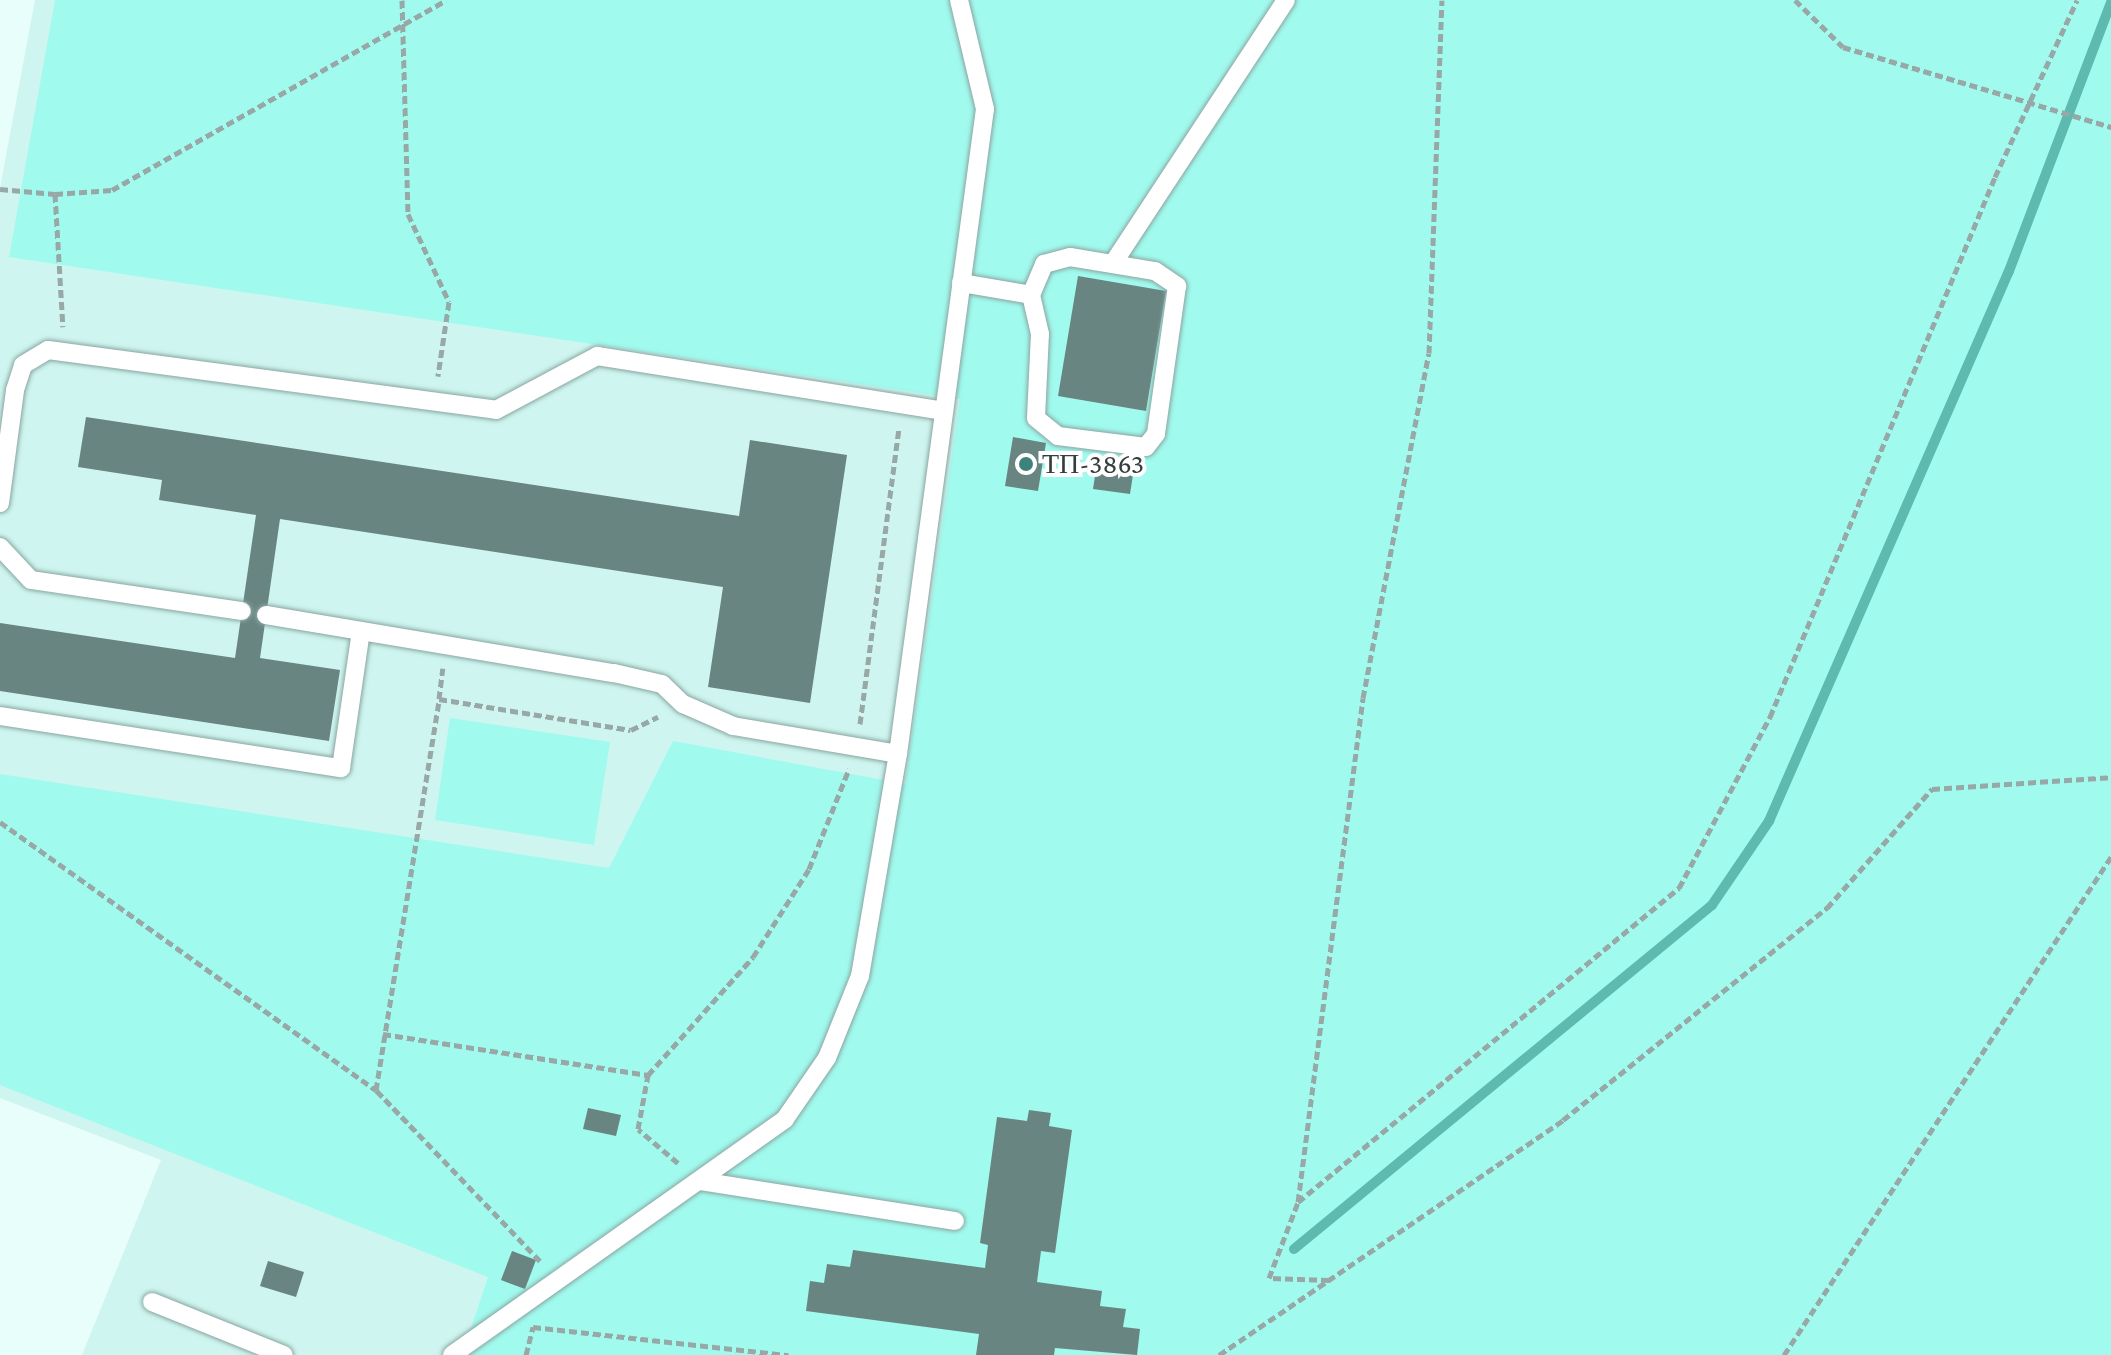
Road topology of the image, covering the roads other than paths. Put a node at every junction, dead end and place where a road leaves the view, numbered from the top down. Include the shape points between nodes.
1 (959, 0) edge
2 (1286, 0) edge
3 (1114, 262) junction
4 (961, 283) junction
5 (1031, 295) junction
6 (943, 411) junction
7 (0, 503) edge
8 (0, 547) edge
9 (242, 611) dead end
10 (266, 615) dead end
11 (361, 631) junction
12 (0, 716) edge
13 (898, 754) junction
14 (700, 1181) junction
15 (955, 1221) dead end
16 (152, 1302) dead end
17 (455, 1353) edge
18 (284, 1355) edge

1 - 4 lane via 985,109
2 - 3 lane
3 - 5 lane via 1055,258 1039,270
3 - 5 lane via 1170,278 1180,294 1156,434 1146,447 1058,436 1041,426 1033,410 1041,353
4 - 5 lane
4 - 6 lane
6 - 7 lane via 597,356 496,410 48,350 23,365 15,390
6 - 13 lane
8 - 9 lane via 31,580
10 - 11 lane
11 - 12 lane via 341,768
11 - 13 lane via 614,673 662,684 683,704 733,726
13 - 14 lane via 860,976 827,1058 785,1119
14 - 15 lane
14 - 17 lane
16 - 18 lane

